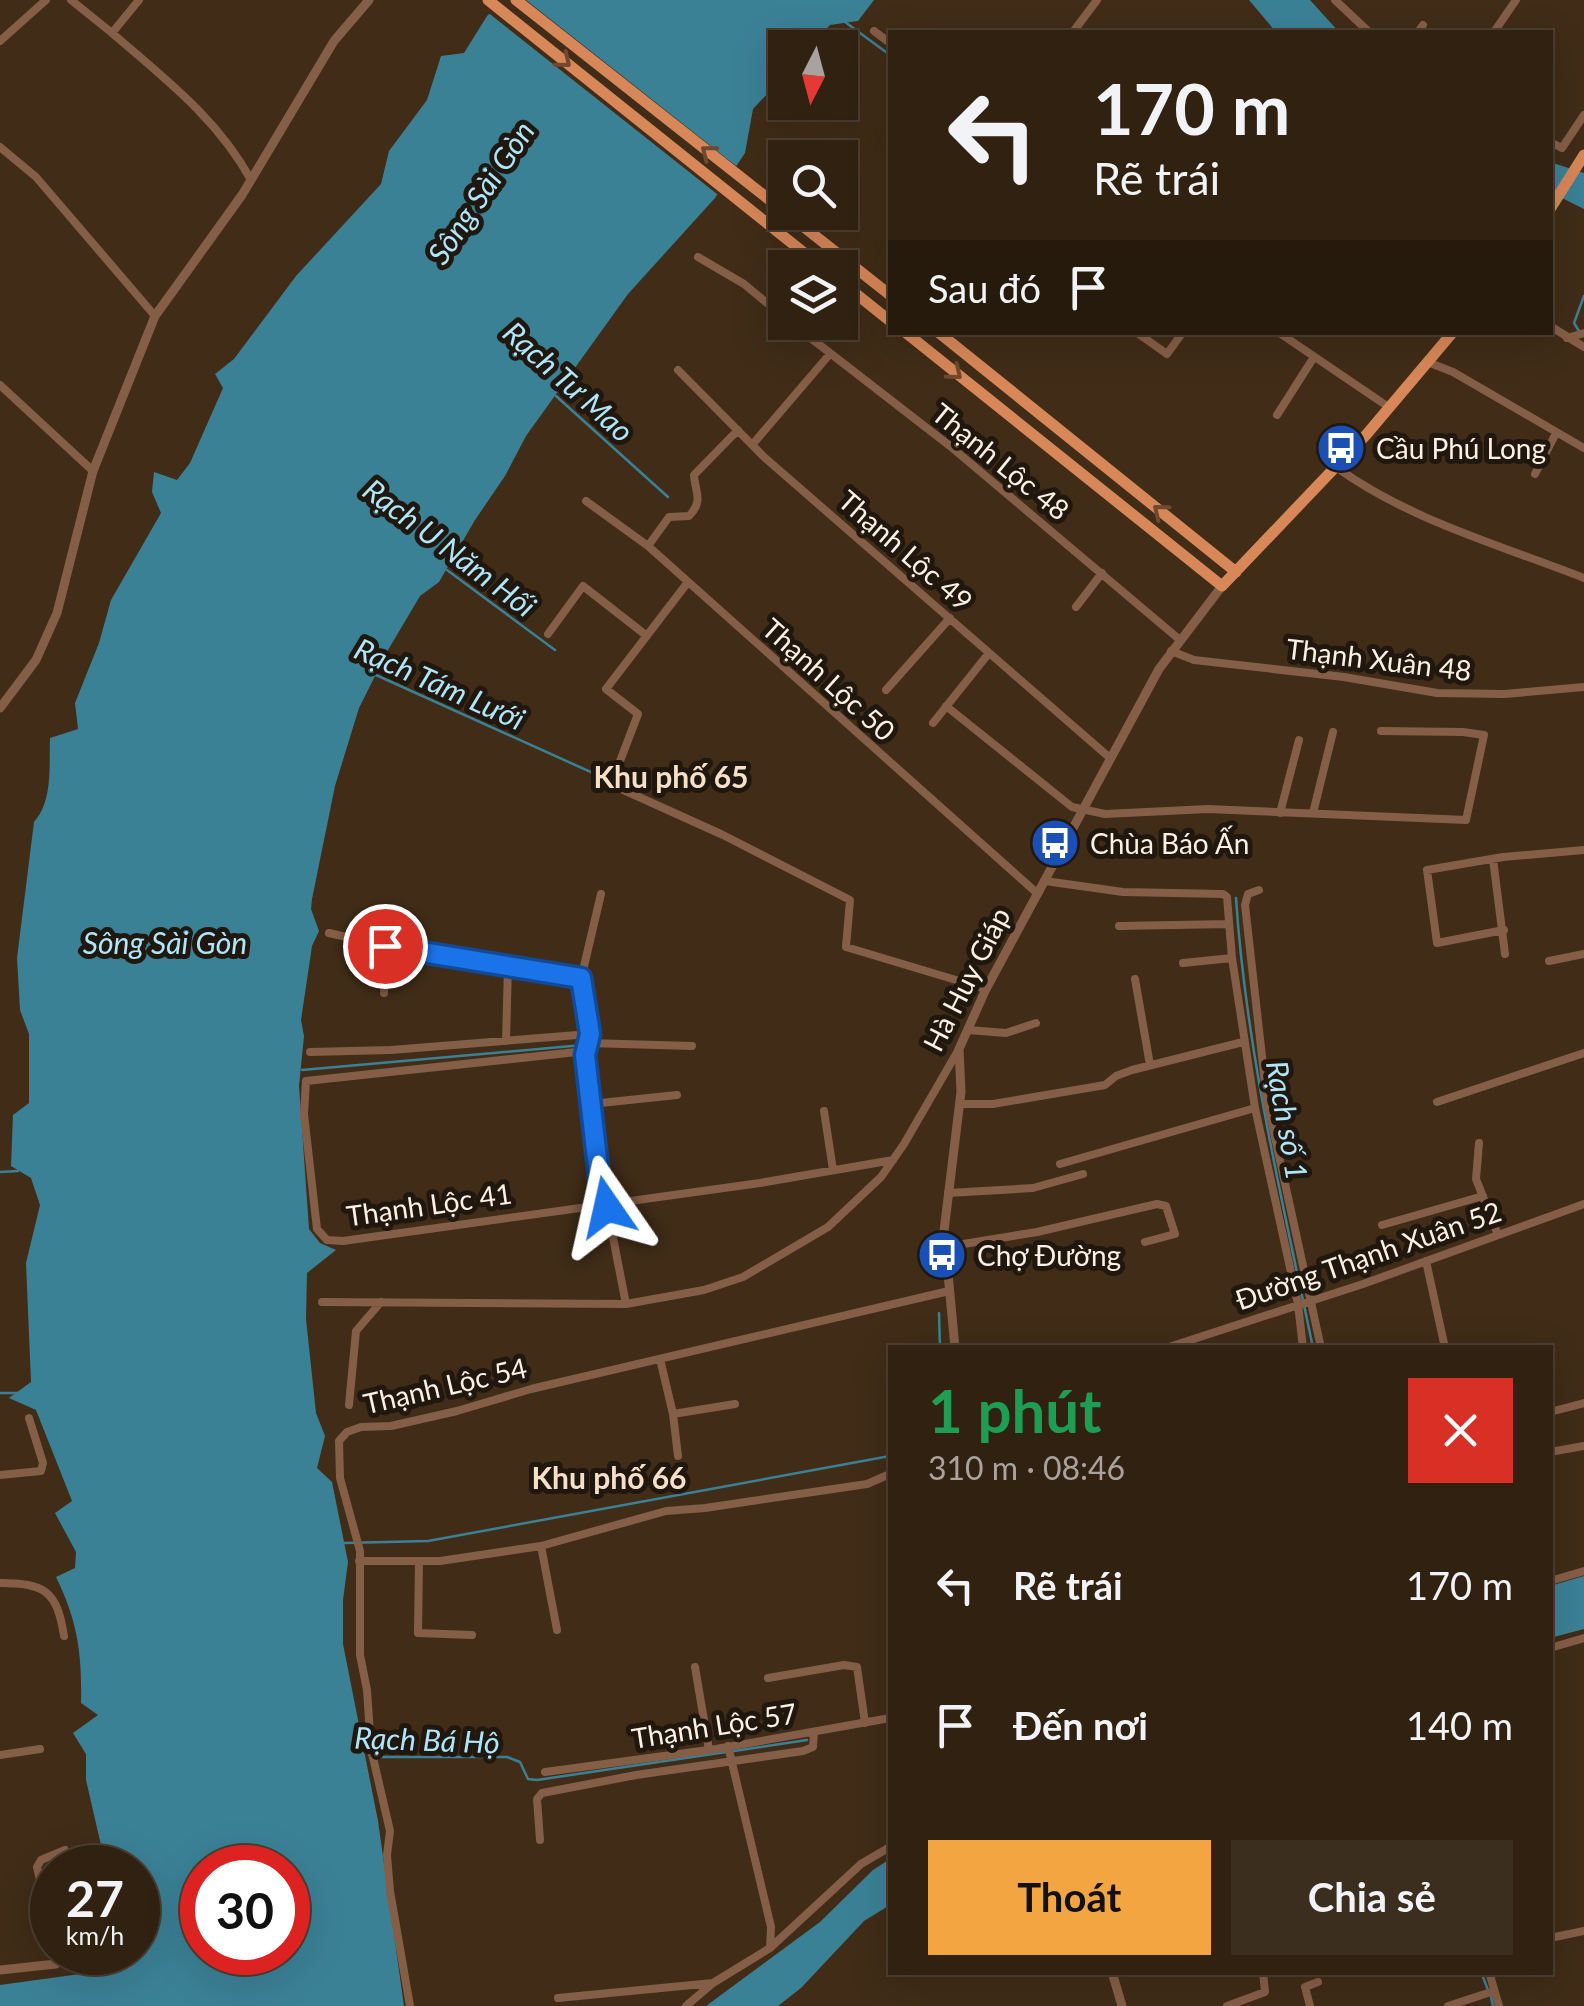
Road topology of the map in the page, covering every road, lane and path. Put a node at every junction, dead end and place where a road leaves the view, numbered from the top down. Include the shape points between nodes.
1 (46, 0) edge
2 (71, 0) edge
3 (139, 0) edge
4 (369, 0) edge
5 (488, 0) edge
6 (516, 0) edge
7 (1097, 0) edge
8 (1336, 0) edge
9 (1516, 0) edge
10 (1074, 30) edge
11 (1367, 30) edge
12 (1495, 30) edge
13 (874, 31) dead end
14 (112, 32) junction
15 (0, 41) edge
16 (888, 42) edge
17 (1584, 115) edge
18 (1553, 144) edge
19 (0, 147) edge
20 (1584, 155) edge
21 (251, 180) junction
22 (768, 199) edge
23 (1553, 204) edge
24 (808, 230) edge
25 (800, 250) edge
26 (698, 258) dead end
27 (888, 293) edge
28 (858, 295) edge
29 (768, 304) edge
30 (156, 316) junction
31 (888, 319) edge
32 (909, 335) edge
33 (942, 335) edge
34 (1140, 335) edge
35 (1180, 335) edge
36 (1282, 335) edge
37 (1451, 335) edge
38 (1576, 335) edge
39 (811, 340) edge
40 (1584, 347) edge
41 (829, 355) junction
42 (1314, 357) junction
43 (1430, 363) junction
44 (678, 370) dead end
45 (0, 385) edge
46 (1390, 408) junction
47 (1277, 415) dead end
48 (738, 430) junction
49 (1556, 433) junction
50 (752, 445) junction
51 (1584, 448) edge
52 (1336, 467) junction
53 (93, 470) junction
54 (1535, 474) dead end
55 (586, 501) dead end
56 (648, 546) junction
57 (1102, 572) junction
58 (1236, 572) junction
59 (1584, 578) edge
60 (688, 582) junction
61 (1222, 586) junction
62 (1076, 607) dead end
63 (950, 618) junction
64 (548, 634) dead end
65 (647, 636) junction
66 (1180, 640) junction
67 (1172, 651) junction
68 (989, 653) junction
69 (1584, 688) edge
70 (886, 690) dead end
71 (946, 706) junction
72 (0, 708) edge
73 (933, 722) dead end
74 (1381, 731) dead end
75 (1334, 732) dead end
76 (1298, 740) dead end
77 (1110, 758) junction
78 (1082, 810) junction
79 (1280, 813) junction
80 (1313, 813) junction
81 (1584, 850) edge
82 (1493, 859) junction
83 (1045, 881) junction
84 (1259, 890) dead end
85 (601, 894) dead end
86 (1038, 894) junction
87 (1229, 924) junction
88 (1119, 926) dead end
89 (1504, 930) junction
90 (329, 933) dead end
91 (385, 946) junction
92 (1505, 954) dead end
93 (1584, 954) edge
94 (1232, 958) junction
95 (1550, 961) dead end
96 (1184, 963) dead end
97 (508, 966) junction
98 (581, 978) junction
99 (1135, 979) dead end
100 (986, 989) junction
101 (384, 993) dead end
102 (1036, 1023) dead end
103 (968, 1030) junction
104 (506, 1041) junction
105 (1243, 1042) junction
106 (588, 1043) junction
107 (692, 1046) dead end
108 (959, 1050) junction
109 (391, 1051) junction
110 (310, 1052) dead end
111 (1584, 1054) edge
112 (1150, 1065) junction
113 (394, 1071) junction
114 (676, 1095) dead end
115 (1437, 1102) dead end
116 (591, 1104) junction
117 (960, 1104) junction
118 (1255, 1108) junction
119 (824, 1110) dead end
120 (1479, 1144) dead end
121 (893, 1160) junction
122 (1060, 1164) dead end
123 (832, 1170) junction
124 (1083, 1174) dead end
125 (948, 1192) junction
126 (1483, 1196) junction
127 (1584, 1204) edge
128 (605, 1205) junction
129 (1382, 1224) dead end
130 (1498, 1235) junction
131 (1145, 1242) dead end
132 (946, 1246) junction
133 (1426, 1261) junction
134 (949, 1291) junction
135 (1310, 1300) junction
136 (322, 1302) dead end
137 (381, 1302) junction
138 (626, 1304) junction
139 (1298, 1304) junction
140 (956, 1345) edge
141 (1175, 1345) edge
142 (1303, 1345) edge
143 (1320, 1345) edge
144 (1445, 1345) edge
145 (660, 1359) junction
146 (1584, 1403) edge
147 (735, 1404) dead end
148 (349, 1406) dead end
149 (1553, 1411) edge
150 (673, 1414) junction
151 (29, 1418) dead end
152 (1584, 1446) edge
153 (1553, 1451) edge
154 (678, 1456) dead end
155 (0, 1475) edge
156 (888, 1475) edge
157 (541, 1546) junction
158 (359, 1561) junction
159 (419, 1561) junction
160 (1584, 1572) edge
161 (1553, 1580) edge
162 (0, 1583) edge
163 (557, 1630) dead end
164 (472, 1634) dead end
165 (64, 1636) dead end
166 (1584, 1638) edge
167 (1553, 1647) edge
168 (695, 1667) dead end
169 (768, 1678) dead end
170 (888, 1718) edge
171 (865, 1723) junction
172 (814, 1732) junction
173 (728, 1747) junction
174 (40, 1749) dead end
175 (710, 1750) junction
176 (0, 1755) edge
177 (732, 1760) junction
178 (545, 1772) dead end
179 (540, 1840) dead end
180 (888, 1848) edge
181 (1584, 1931) edge
182 (1553, 1937) edge
183 (770, 1948) junction
184 (30, 1964) edge
185 (0, 1970) edge
186 (1113, 1975) edge
187 (1263, 1975) edge
188 (1490, 1975) edge
189 (1318, 1982) dead end
190 (713, 1983) junction
191 (1494, 1992) junction
192 (558, 1998) dead end
193 (410, 2006) edge
194 (686, 2006) edge
195 (1122, 2006) edge
196 (1227, 2006) edge
197 (1310, 2006) edge
198 (1448, 2006) edge
199 (1500, 2006) edge

1 - 15 street
2 - 14 street
3 - 14 street
4 - 21 street via 334,41
5 -> 25 main road
22 -> 6 main road
7 - 10 street
8 - 11 street
9 - 12 street
13 - 16 street
14 - 21 street via 200,110 234,148
17 - 18 street via 1562,148
19 - 30 street via 36,177
20 - 23 main road
21 - 30 street
24 - 27 main road
26 - 29 street, Thạnh Lộc 48
28 - 31 main road
30 - 53 street
32 -> 61 main road
58 -> 33 main road
34 - 35 street via 1167,354
36 - 42 street
37 - 43 main road, Hà Huy Giáp
38 - 40 street
39 - 41 street, Thạnh Lộc 48
41 - 50 street
41 - 57 street, Thạnh Lộc 48
42 - 46 street
42 - 47 street
43 - 46 main road, Hà Huy Giáp
43 - 49 street
44 - 48 street, Thạnh Lộc 49
45 - 53 street
46 - 52 main road, Hà Huy Giáp
48 - 50 street, Thạnh Lộc 49
48 - 56 street via 694,475 694,512 669,517
49 - 51 street
49 - 54 street
50 - 63 street, Thạnh Lộc 49
52 - 58 main road, Hà Huy Giáp
52 - 59 street via 1405,508
53 - 72 street via 57,613 36,660
55 - 56 street, Thạnh Lộc 50
56 - 60 street, Thạnh Lộc 50
57 - 62 street
57 - 66 street, Thạnh Lộc 48
58 - 61 main road, Hà Huy Giáp
60 - 65 street
60 - 86 street, Thạnh Lộc 50
61 - 66 street, Hà Huy Giáp
63 - 68 street, Thạnh Lộc 49
63 - 70 street
64 - 65 street via 584,586
65 - 100 street via 606,690 638,714 617,769 619,788 850,900 846,947
66 - 67 street, Hà Huy Giáp
67 - 69 street, Thạnh Xuân 48 via 1194,660 1437,693
67 - 77 street, Hà Huy Giáp
68 - 71 street
68 - 77 street, Thạnh Lộc 49
71 - 73 street
71 - 78 street
74 - 80 street via 1484,736 1466,820
75 - 80 street
76 - 79 street
77 - 78 street, Hà Huy Giáp
78 - 79 street
78 - 83 street, Hà Huy Giáp
79 - 80 street
81 - 82 street
82 - 89 street
82 - 89 street via 1427,870 1437,943
83 - 86 street, Hà Huy Giáp
83 - 87 street via 1123,892 1224,894
84 - 135 street via 1246,898 1247,942 1267,1101
85 - 98 street
86 - 100 street, Hà Huy Giáp
87 - 88 street
87 - 94 street
89 - 92 street
90 - 91 street
91 - 97 street
91 - 101 street
93 - 95 street
94 - 96 street
94 - 105 street
97 - 98 street
97 - 104 street
98 - 106 street
99 - 112 street
100 - 103 street, Hà Huy Giáp
102 - 103 street via 1006,1033
103 - 108 street, Hà Huy Giáp
104 - 106 street
104 - 109 street
105 - 112 street
105 - 118 street
106 - 107 street
106 - 113 street
106 - 116 street
108 - 117 street
108 - 121 street, Hà Huy Giáp
109 - 110 street
109 - 113 street
111 - 115 street
112 - 117 street via 1105,1085
113 - 128 street, Thạnh Lộc 41 via 306,1081 317,1229 326,1240
114 - 116 street
116 - 128 street
117 - 125 street
118 - 122 street
118 - 139 street
119 - 123 street
120 - 126 street via 1476,1179
121 - 123 street, Thạnh Lộc 41
121 - 138 street, Hà Huy Giáp via 845,1213 743,1278
123 - 128 street, Thạnh Lộc 41
124 - 125 street via 1033,1188
125 - 132 street
126 - 129 street
126 - 130 street
127 - 130 street, Đường Thạnh Xuân 52
128 - 138 street
130 - 133 street, Đường Thạnh Xuân 52
131 - 132 street via 1174,1234 1166,1206
132 - 134 street
133 - 135 street, Đường Thạnh Xuân 52
133 - 144 street
134 - 140 street
134 - 145 street, Thạnh Lộc 54
135 - 139 street, Đường Thạnh Xuân 52
135 - 143 street
136 - 137 street, Hà Huy Giáp
137 - 138 street, Hà Huy Giáp
137 - 148 street via 356,1331
139 - 141 street, Đường Thạnh Xuân 52
139 - 142 street
145 - 150 street
145 - 158 street, Thạnh Lộc 54 via 456,1412 347,1432 339,1441 340,1478
146 - 149 street
147 - 150 street
150 - 154 street
151 - 155 street via 41,1471
152 - 153 street
156 - 157 street via 867,1484 666,1511
157 - 159 street
157 - 163 street
158 - 159 street
158 - 193 street, Thạnh Lộc 54 via 360,1655
159 - 164 street via 418,1633
160 - 161 street
162 - 165 street via 28,1583 50,1594
166 - 167 street
168 - 175 street
169 - 171 street via 857,1667
170 - 171 street, Thạnh Lộc 57
171 - 172 street, Thạnh Lộc 57
172 - 173 street, Thạnh Lộc 57
172 - 177 street via 814,1747
173 - 175 street, Thạnh Lộc 57
173 - 177 street
174 - 176 street
175 - 178 street, Thạnh Lộc 57
177 - 179 street via 542,1793
177 - 183 street via 771,1927
180 - 183 street via 860,1864
181 - 182 street
183 - 190 street
184 - 185 street
186 - 195 street
187 - 196 street via 1265,1992
188 - 191 street
189 - 197 street via 1305,1987
190 - 192 street
190 - 194 street
191 - 198 street
191 - 199 street

